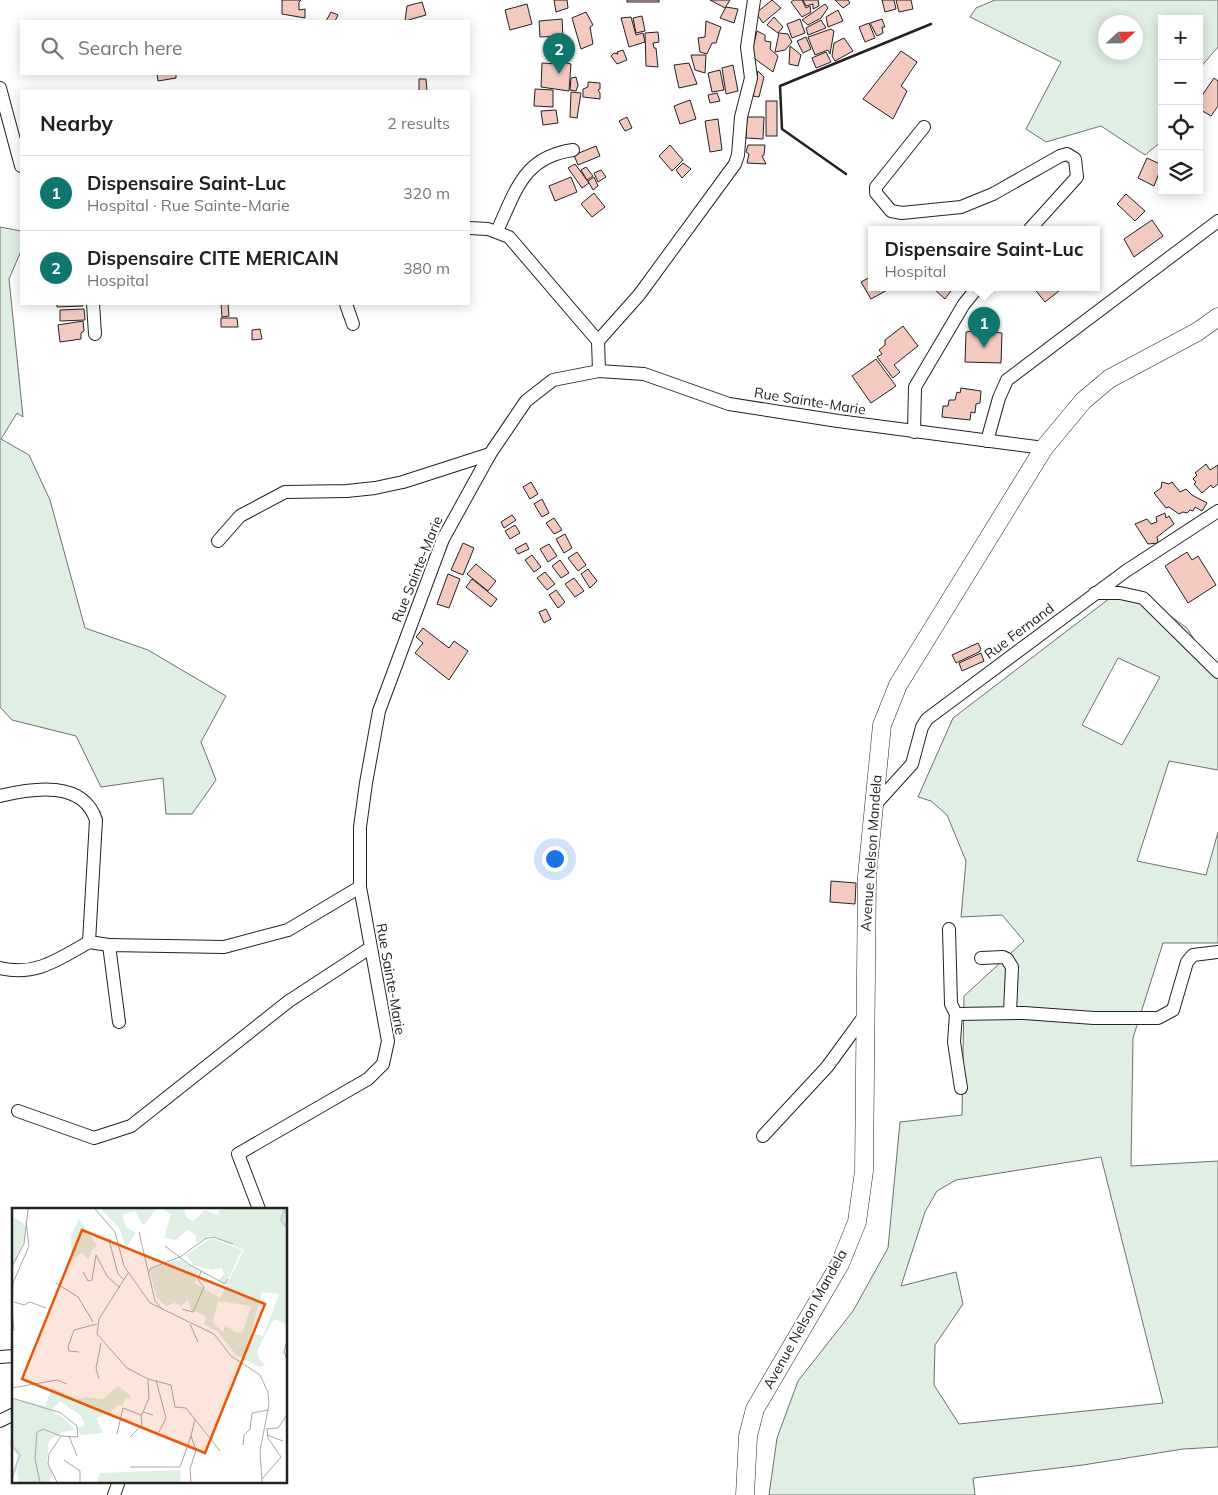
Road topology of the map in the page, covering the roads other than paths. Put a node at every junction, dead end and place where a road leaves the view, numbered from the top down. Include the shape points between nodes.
1 (754, 0) edge
2 (0, 88) edge
3 (924, 127) dead end
4 (573, 150) dead end
5 (20, 162) edge
6 (1218, 221) edge
7 (1033, 226) edge
8 (470, 228) edge
9 (497, 231) junction
10 (975, 291) edge
11 (93, 305) edge
12 (346, 305) edge
13 (1218, 317) edge
14 (353, 324) dead end
15 (95, 334) dead end
16 (598, 341) junction
17 (599, 371) junction
18 (914, 432) junction
19 (987, 441) junction
20 (1044, 448) junction
21 (490, 454) junction
22 (1218, 511) edge
23 (218, 541) dead end
24 (1095, 593) junction
25 (1218, 672) edge
26 (0, 796) edge
27 (874, 806) junction
28 (360, 887) junction
29 (949, 929) dead end
30 (89, 942) junction
31 (109, 946) junction
32 (370, 948) junction
33 (1218, 952) edge
34 (981, 958) dead end
35 (0, 968) edge
36 (1010, 1013) junction
37 (956, 1014) junction
38 (865, 1015) junction
39 (119, 1022) dead end
40 (961, 1088) dead end
41 (18, 1111) dead end
42 (763, 1136) dead end
43 (259, 1208) edge
44 (12, 1415) edge
45 (0, 1421) edge
46 (119, 1482) edge
47 (114, 1495) edge
48 (745, 1495) edge

1 - 16 street via 747,47 751,78 741,117 735,164 639,295
2 - 5 street
3 - 7 street via 876,187 876,193 891,210 902,213 961,207 993,194 1067,154 1075,159 1077,177
4 - 9 street via 545,157 532,167 522,180
6 - 19 street via 1007,380
8 - 9 street
9 - 16 street via 509,237
10 - 18 street via 916,387
11 - 15 street
12 - 14 street
13 - 20 street, Avenue Nelson Mandela via 1197,332 1109,379 1083,401
16 - 17 street
17 - 18 street, Rue Sainte-Marie via 644,374 729,404
17 - 21 street, Rue Sainte-Marie via 553,380 526,401
18 - 19 street, Rue Sainte-Marie
19 - 20 street, Rue Sainte-Marie
20 - 27 street, Avenue Nelson Mandela via 898,685 882,725
21 - 23 street via 375,488 347,492 285,492 240,516
21 - 28 street, Rue Sainte-Marie via 443,539 379,711 360,827
22 - 24 street, Rue Fernand
24 - 25 street via 1120,593 1143,598
24 - 27 street, Rue Fernand via 927,719 912,764
26 - 30 street via 20,791 70,792 83,798 92,810 96,820
27 - 38 street, Avenue Nelson Mandela via 868,876
28 - 31 street via 288,930 224,947
28 - 32 street, Rue Sainte-Marie
29 - 37 street via 952,1004
30 - 31 street
30 - 35 street via 45,966 17,972
31 - 39 street
32 - 41 street via 289,1001 131,1126 94,1138
32 - 43 street, Rue Sainte-Marie via 388,1041 383,1064 362,1082 238,1154
33 - 36 street via 1193,955 1187,962 1173,1010 1158,1018
34 - 36 street via 1002,957 1010,962
36 - 37 street
37 - 40 street via 954,1042
38 - 42 street via 827,1067
38 - 48 street, Avenue Nelson Mandela via 864,1171 857,1222 840,1264 755,1409 748,1436
44 - 45 street
46 - 47 street

